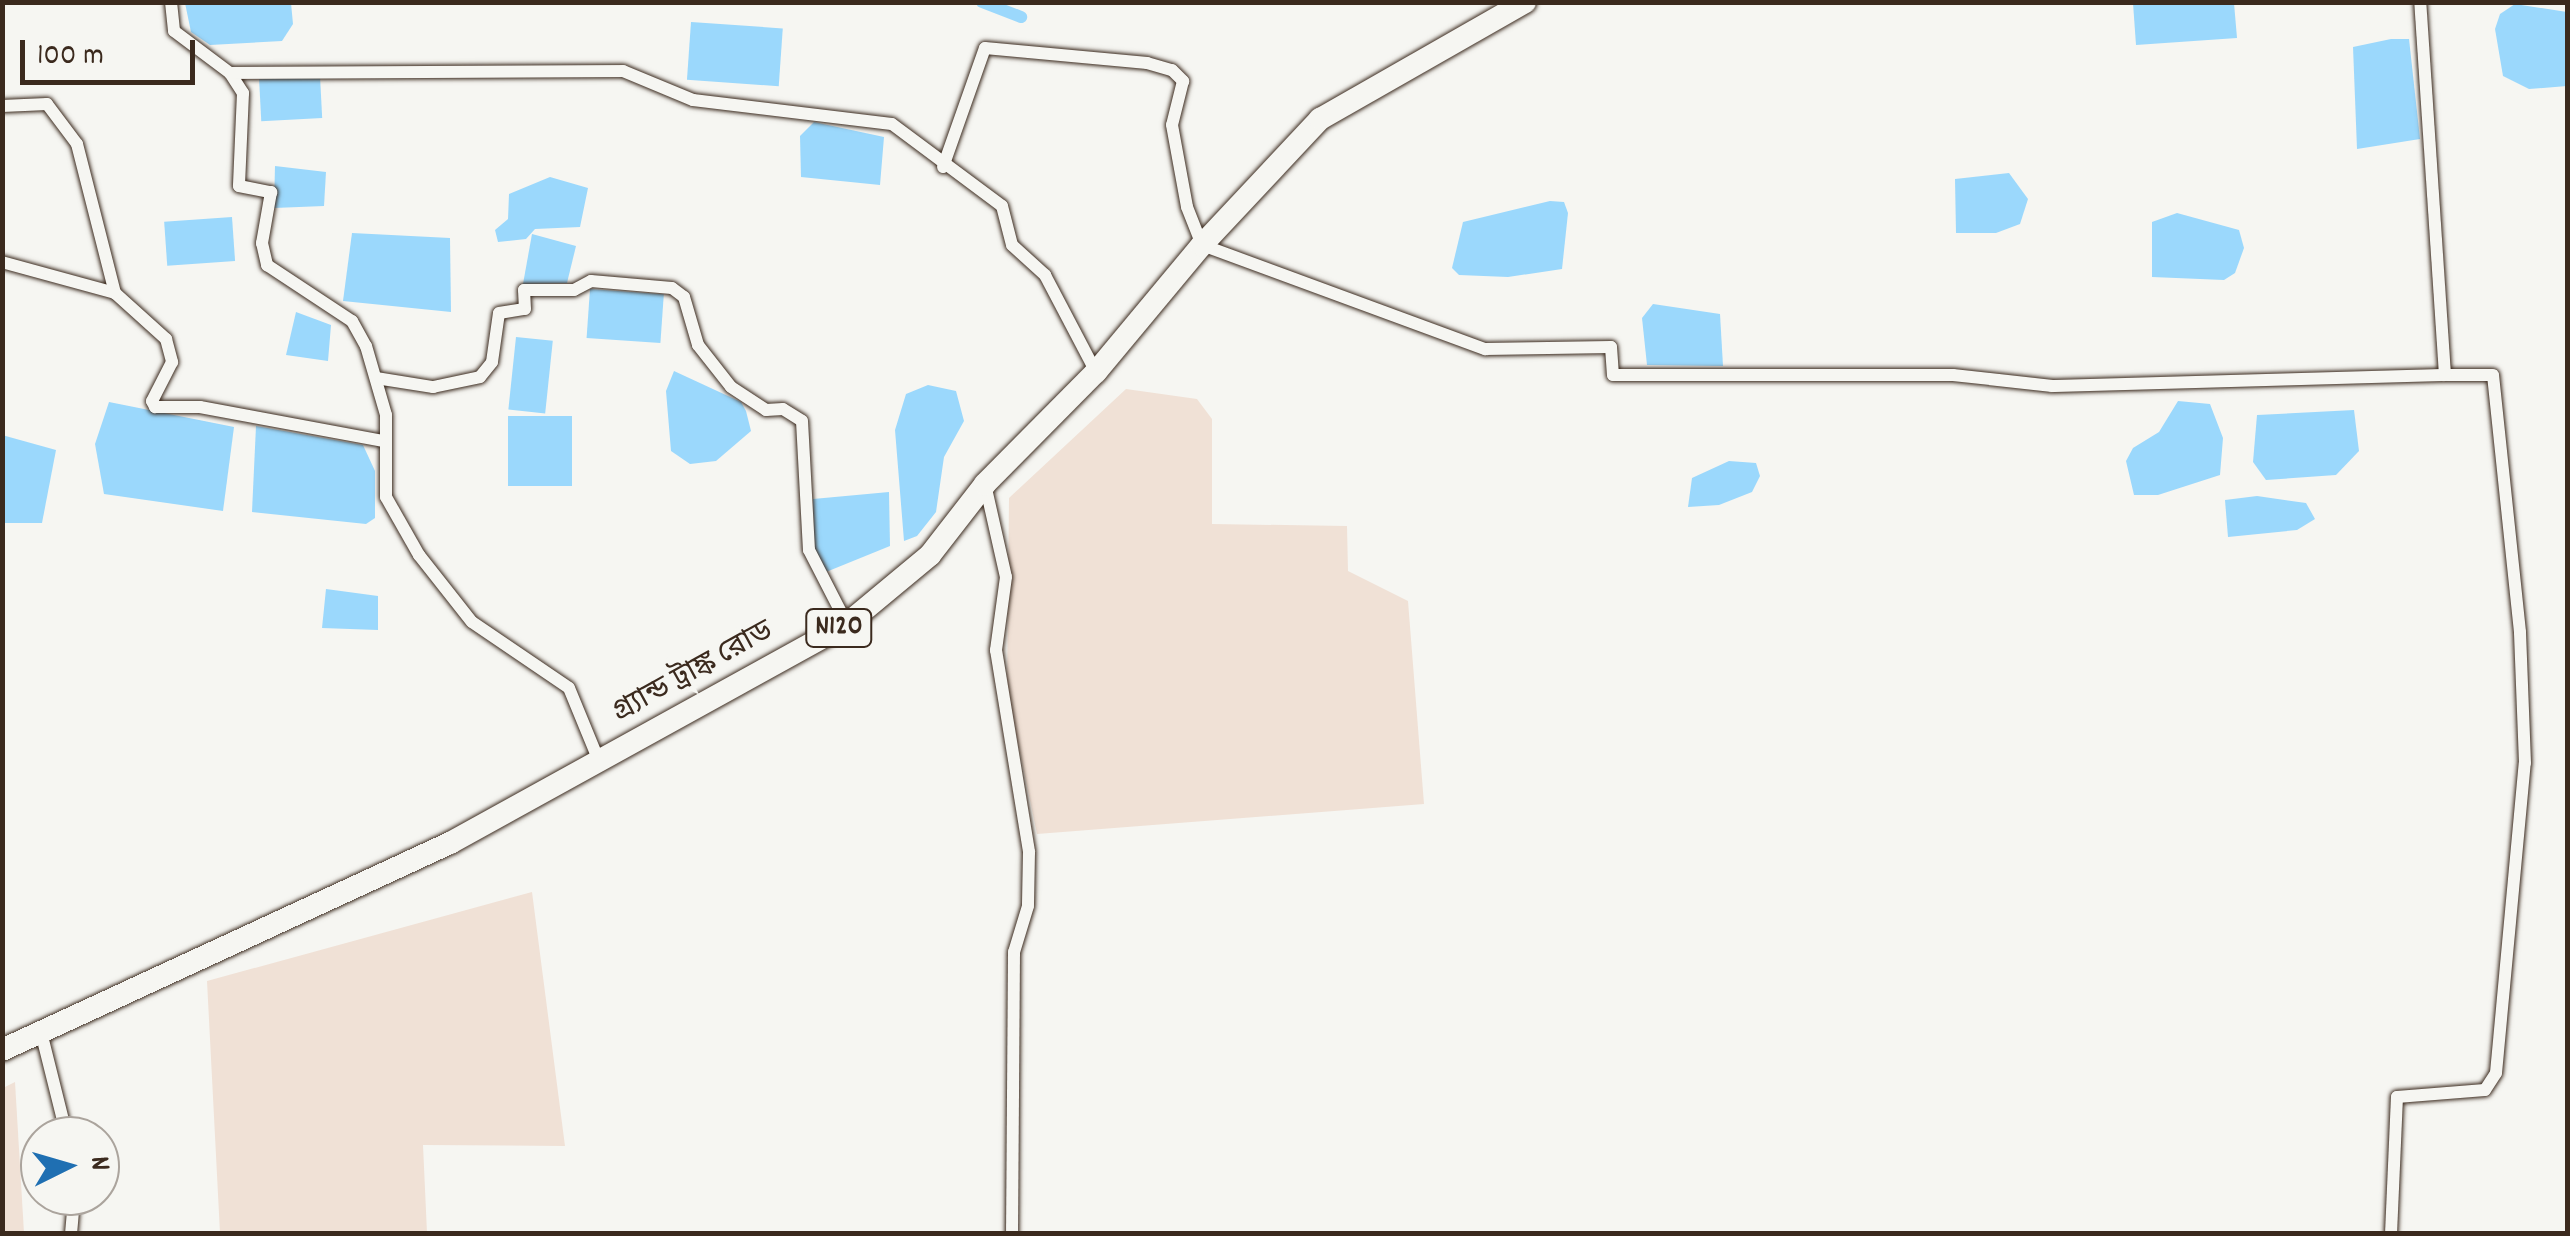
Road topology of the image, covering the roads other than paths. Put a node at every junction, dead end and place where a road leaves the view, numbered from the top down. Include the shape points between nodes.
1 (172, 2) edge
2 (1525, 2) edge
3 (2420, 2) edge
4 (230, 72) junction
5 (2, 106) edge
6 (943, 167) junction
7 (1202, 244) junction
8 (2, 262) edge
9 (116, 293) junction
10 (1096, 372) junction
11 (2445, 375) junction
12 (376, 378) junction
13 (384, 441) junction
14 (985, 484) junction
15 (847, 624) junction
16 (599, 761) junction
17 (41, 1032) junction
18 (2, 1050) edge
19 (62, 1116) edge
20 (1012, 1234) edge
21 (2392, 1234) edge

1 - 4 street via 174,31
2 - 7 highway, গ্র্যান্ড ট্রাঙ্ক রোড / N120 via 1320,119
3 - 11 street
4 - 6 street via 623,71 694,100 892,124
4 - 12 street via 244,92 239,186 271,192 262,243 266,266 352,320
5 - 9 street via 47,104 77,144
6 - 7 street via 985,48 1172,70 1183,82 1172,125 1176,152
6 - 10 street via 1002,206 1012,245 1045,275
7 - 10 highway, গ্র্যান্ড ট্রাঙ্ক রোড / N120
7 - 11 street via 1485,349 1610,347 1613,375 1954,374 2052,386
8 - 9 street
9 - 13 street via 166,339 172,362 155,407 200,407
10 - 14 highway, গ্র্যান্ড ট্রাঙ্ক রোড / N120
11 - 21 street via 2493,375 2520,632 2525,762 2496,1073 2485,1090 2396,1097
12 - 13 street
12 - 15 street via 434,388 480,377 492,362 500,313 525,309 524,290 574,290 590,281 672,288 684,297 698,345 731,387 766,410 782,409 802,421 808,550
13 - 16 street via 386,497 419,556 472,622 569,688
14 - 15 highway, গ্র্যান্ড ট্রাঙ্ক রোড / N120 via 930,555
14 - 20 street via 1006,577 996,650 1029,852 1028,906 1014,952
15 - 16 highway, গ্র্যান্ড ট্রাঙ্ক রোড / N120
16 - 17 highway, গ্র্যান্ড ট্রাঙ্ক রোড / N120 via 450,843
17 - 18 highway, গ্র্যান্ড ট্রাঙ্ক রোড / N120
17 - 19 street

